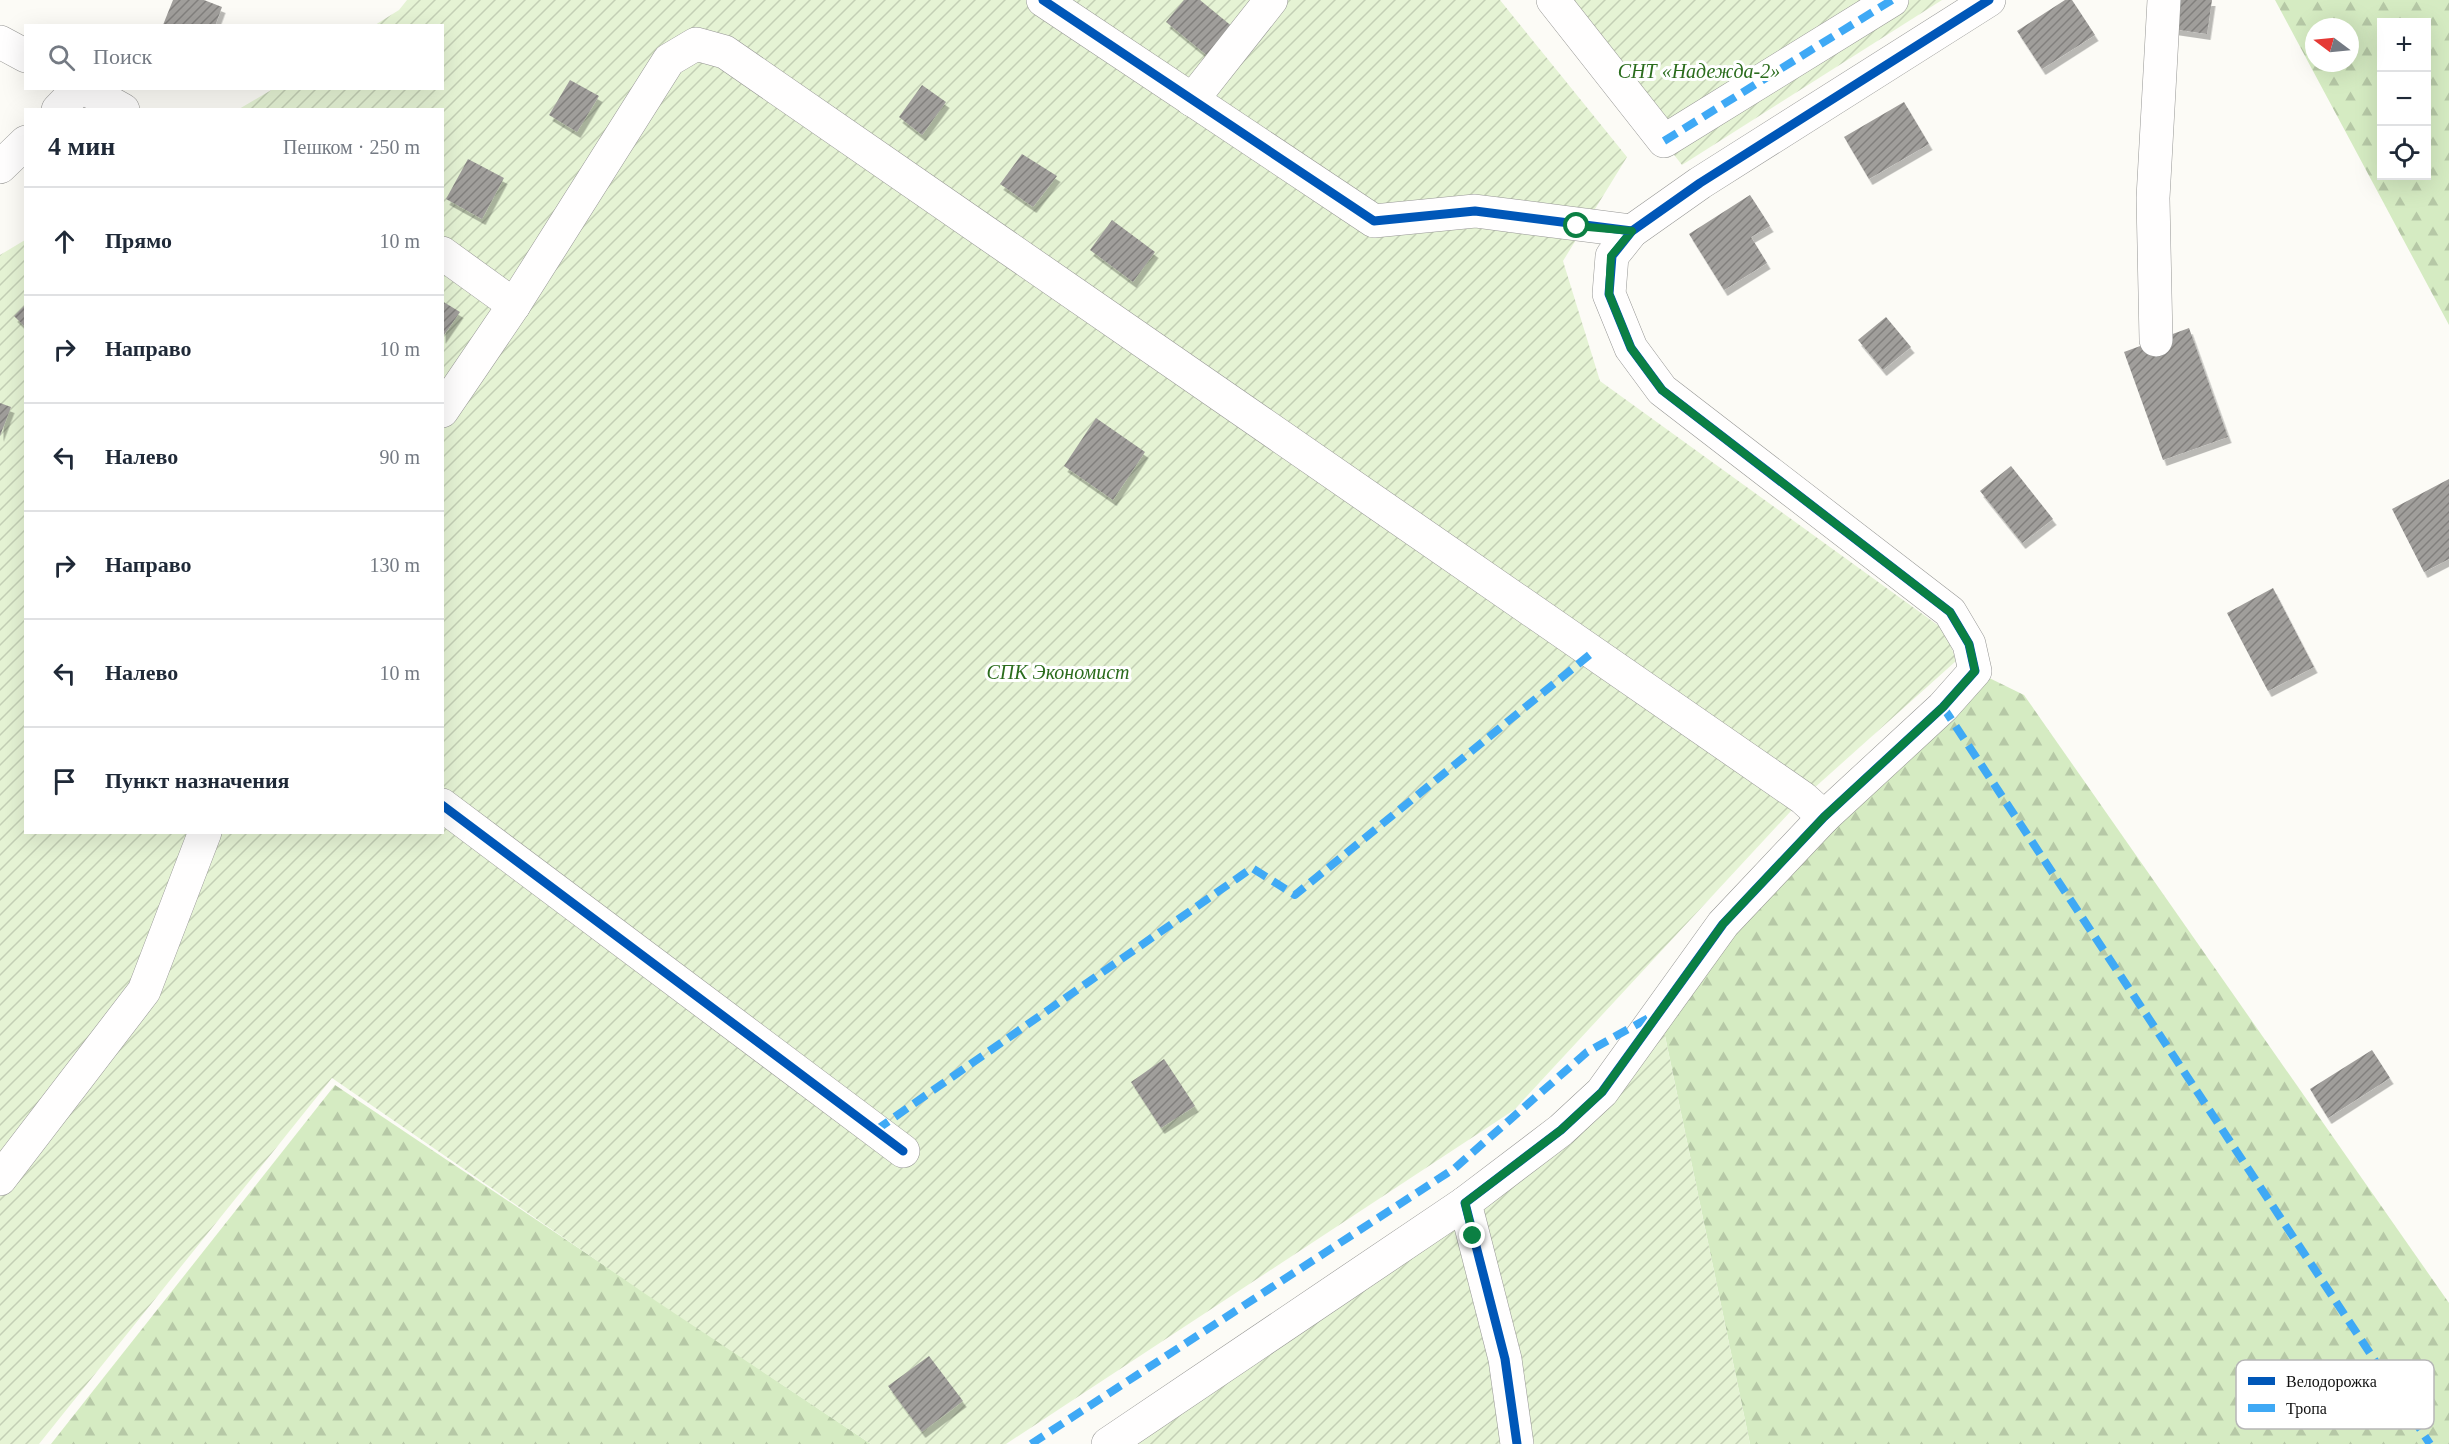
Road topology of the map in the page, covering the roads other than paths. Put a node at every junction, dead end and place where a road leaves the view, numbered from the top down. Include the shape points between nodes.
1 (1043, 0) edge
2 (1272, 0) edge
3 (1553, 0) edge
4 (1892, 0) edge
5 (1989, 0) edge
6 (2164, 0) edge
7 (0, 42) edge
8 (24, 55) edge
9 (77, 90) edge
10 (88, 90) edge
11 (1192, 100) junction
12 (60, 108) edge
13 (119, 108) edge
14 (24, 144) edge
15 (0, 167) edge
16 (1632, 231) junction
17 (444, 254) edge
18 (514, 305) junction
19 (2156, 340) dead end
20 (444, 408) edge
21 (444, 807) edge
22 (1814, 808) junction
23 (204, 834) edge
24 (903, 1151) dead end
25 (0, 1179) edge
26 (1465, 1203) junction
27 (1108, 1444) edge
28 (1517, 1444) edge

1 - 11 street
2 - 11 street
3 - 4 street via 1664,141
5 - 16 street via 1700,183
6 - 19 street via 2153,198
7 - 8 street
9 - 12 street
10 - 13 street
11 - 16 street via 1374,221 1475,211
14 - 15 street
16 - 22 street via 1611,256 1609,294 1631,348 1662,390 1950,612 1969,644 1975,671 1943,707
17 - 18 street
18 - 20 street
18 - 22 street via 669,60 696,44 725,52
21 - 24 street
22 - 26 street via 1723,924 1602,1092 1561,1130
23 - 25 street via 144,991
26 - 27 street
26 - 28 street via 1505,1359

